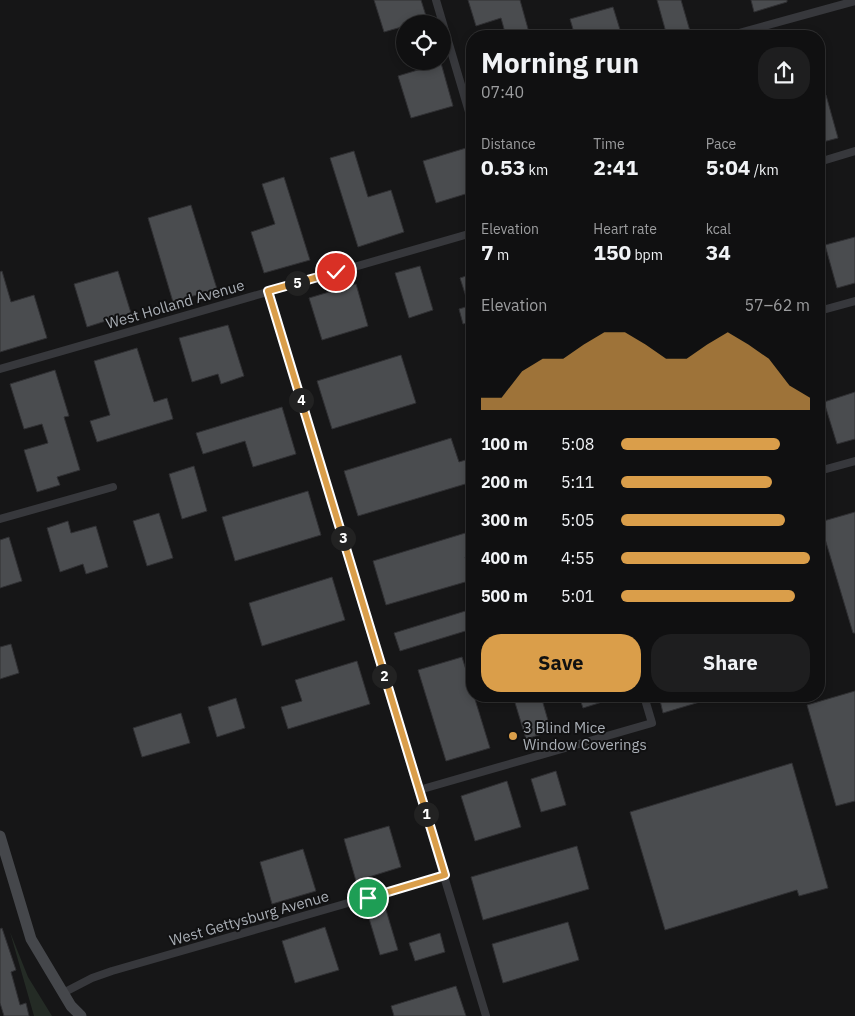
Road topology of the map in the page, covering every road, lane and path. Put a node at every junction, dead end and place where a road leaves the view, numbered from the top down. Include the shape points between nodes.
1 (436, 0) edge
2 (855, 1) edge
3 (750, 30) edge
4 (466, 94) edge
5 (855, 151) edge
6 (825, 160) edge
7 (466, 234) edge
8 (268, 291) junction
9 (855, 301) edge
10 (825, 309) edge
11 (0, 369) edge
12 (855, 461) edge
13 (825, 469) edge
14 (113, 487) dead end
15 (0, 519) edge
16 (646, 702) edge
17 (419, 790) junction
18 (1, 841) edge
19 (445, 875) junction
20 (63, 993) junction
21 (81, 1016) edge
22 (486, 1016) edge

1 - 4 street
2 - 3 street
5 - 6 street
7 - 8 street, West Holland Avenue
8 - 11 street, West Holland Avenue
8 - 17 street
9 - 10 street
12 - 13 street
14 - 15 street
16 - 17 street via 652,723
17 - 19 street
18 - 20 street via 31,939
19 - 20 street, West Gettysburg Avenue via 112,971
19 - 22 street
20 - 21 street

